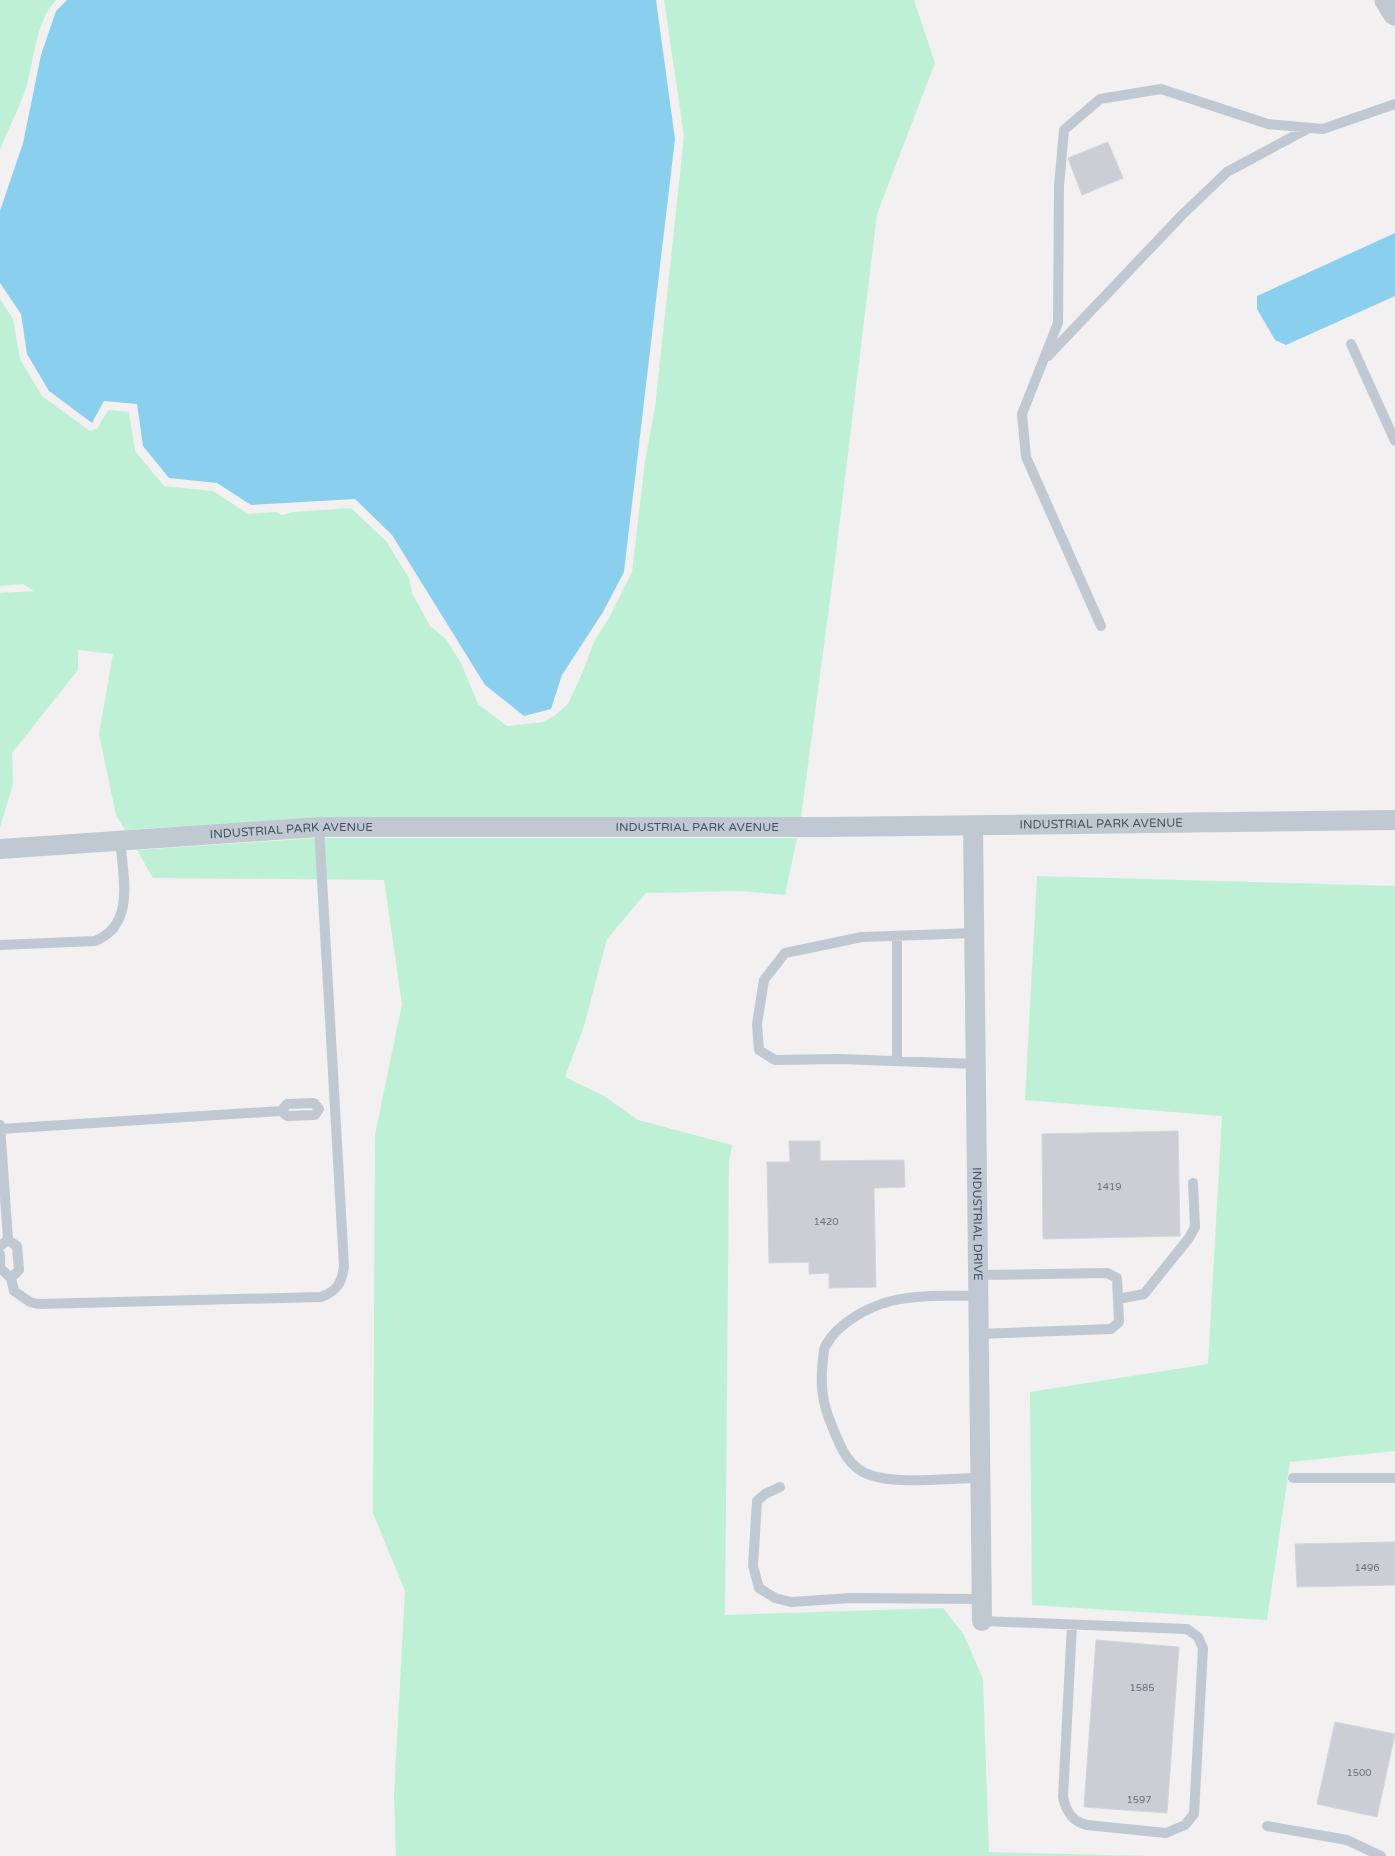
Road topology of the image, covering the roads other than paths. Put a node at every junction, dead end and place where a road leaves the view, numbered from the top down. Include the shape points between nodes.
1 (1387, 0) edge
2 (1395, 13) edge
3 (1395, 104) edge
4 (1308, 128) junction
5 (1351, 344) dead end
6 (1044, 360) junction
7 (1395, 441) edge
8 (1102, 626) dead end
9 (1395, 820) edge
10 (973, 826) junction
11 (319, 827) junction
12 (120, 841) junction
13 (0, 849) edge
14 (974, 933) junction
15 (897, 936) junction
16 (0, 945) edge
17 (897, 1061) junction
18 (976, 1064) junction
19 (335, 1108) junction
20 (1, 1128) edge
21 (1193, 1183) dead end
22 (4, 1243) edge
23 (0, 1254) edge
24 (978, 1275) junction
25 (11, 1278) junction
26 (978, 1296) junction
27 (1118, 1299) junction
28 (979, 1334) junction
29 (980, 1478) junction
30 (1293, 1478) dead end
31 (1395, 1478) edge
32 (780, 1487) dead end
33 (982, 1599) junction
34 (982, 1621) joint
35 (1072, 1625) junction
36 (1267, 1826) dead end
37 (1381, 1856) edge

1 - 2 street
3 - 4 lane via 1324,130
4 - 6 lane via 1227,172
4 - 6 lane via 1268,124 1161,89 1100,99 1064,130 1059,186 1058,323
5 - 7 lane
6 - 8 lane via 1022,414 1026,457
9 - 10 street, INDUSTRIAL PARK AVENUE
10 - 11 street, INDUSTRIAL PARK AVENUE
10 - 14 street, INDUSTRIAL DRIVE
11 - 12 street, INDUSTRIAL PARK AVENUE
11 - 19 lane
12 - 13 street, INDUSTRIAL PARK AVENUE
12 - 16 lane via 125,901 118,921 105,937 95,941
14 - 15 lane
14 - 18 street, INDUSTRIAL DRIVE
15 - 17 lane
15 - 17 lane via 862,937 785,952 764,980 757,1024 759,1050 775,1060
17 - 18 lane
18 - 24 street, INDUSTRIAL DRIVE
19 - 20 lane via 319,1109 315,1115 287,1116 281,1111
19 - 25 lane via 344,1266 339,1286 332,1293 321,1297 38,1304 14,1291
20 - 22 lane
21 - 27 lane via 1195,1227 1189,1238 1144,1294
22 - 25 lane via 17,1246 19,1270
23 - 25 lane via 0,1268
24 - 26 street, INDUSTRIAL DRIVE
24 - 27 lane via 1107,1273 1117,1278
26 - 28 street, INDUSTRIAL DRIVE
26 - 29 lane via 929,1296 891,1301 861,1313 839,1328 825,1346 820,1384 824,1407 841,1450 857,1469 891,1479
27 - 28 lane via 1119,1322 1111,1329
28 - 29 street, INDUSTRIAL DRIVE
29 - 33 street, INDUSTRIAL DRIVE
30 - 31 lane
32 - 33 lane via 757,1501 753,1566 758,1588 775,1598 791,1602 851,1598
33 - 34 street, INDUSTRIAL DRIVE
34 - 35 lane
35 - 35 lane via 1187,1629 1201,1642 1194,1814 1173,1832 1087,1825 1077,1821 1067,1810 1063,1797
36 - 37 lane via 1348,1840

